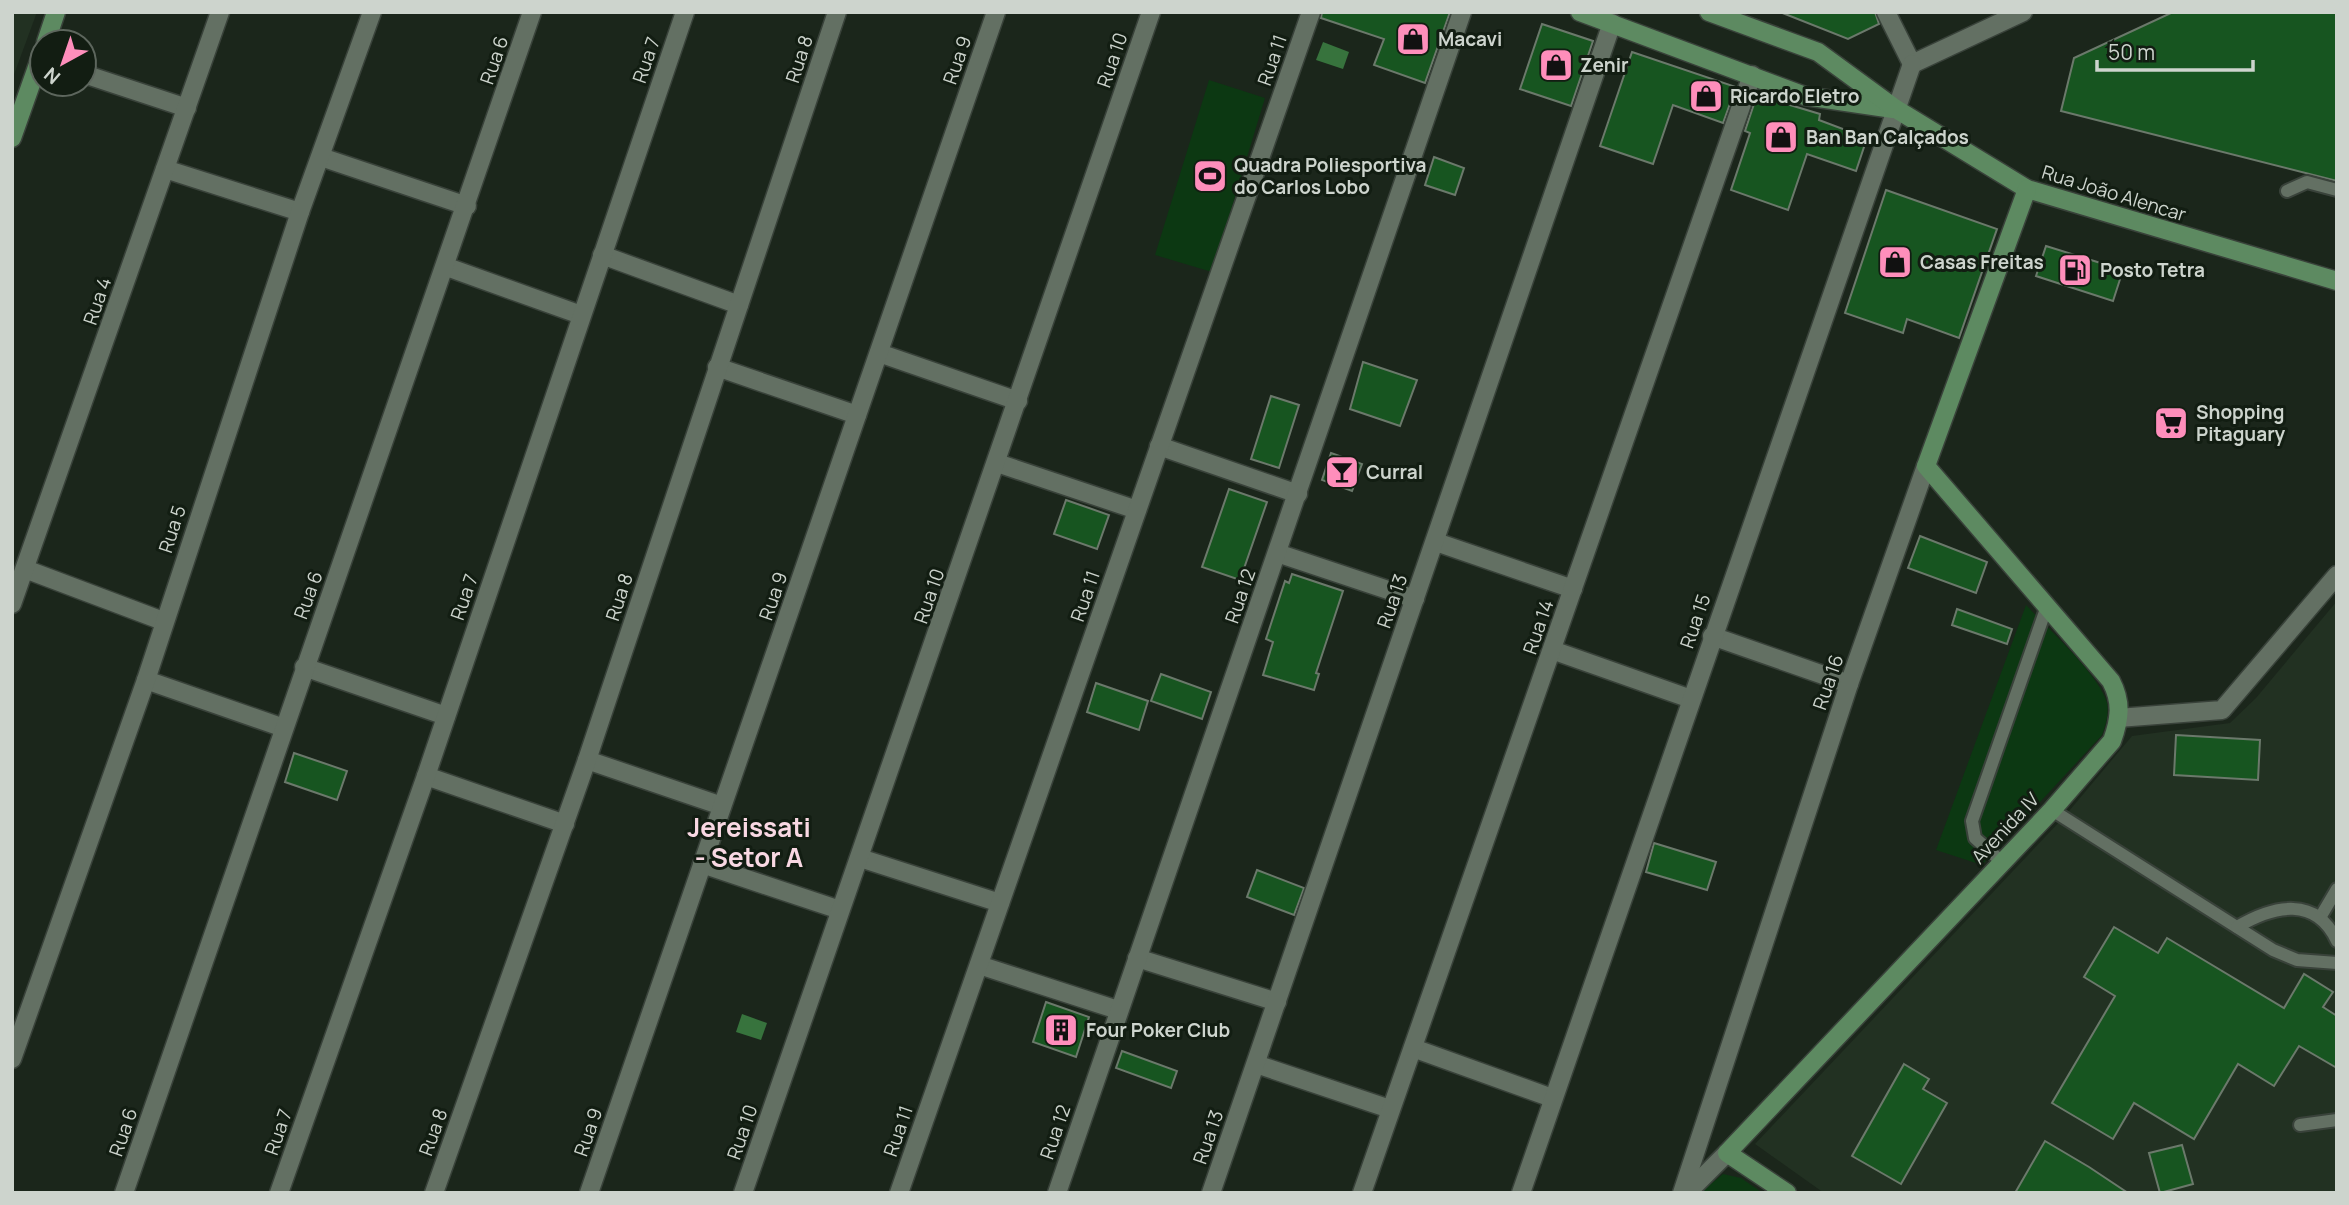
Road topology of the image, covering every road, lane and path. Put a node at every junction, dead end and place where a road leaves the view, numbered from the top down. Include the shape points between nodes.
1 (219, 12) edge
2 (372, 12) edge
3 (533, 12) edge
4 (685, 12) edge
5 (837, 12) edge
6 (996, 12) edge
7 (1151, 12) edge
8 (1311, 12) edge
9 (1462, 12) edge
10 (1580, 12) edge
11 (1709, 12) edge
12 (1886, 12) edge
13 (2023, 12) edge
14 (1728, 16) edge
15 (1612, 23) junction
16 (1912, 64) junction
17 (1752, 75) junction
18 (98, 79) edge
19 (28, 94) edge
20 (187, 108) junction
21 (1896, 109) junction
22 (12, 138) edge
23 (321, 158) junction
24 (165, 169) junction
25 (2027, 189) junction
26 (2337, 190) edge
27 (2287, 191) dead end
28 (467, 206) junction
29 (300, 212) junction
30 (602, 255) junction
31 (447, 267) junction
32 (2337, 281) edge
33 (739, 305) junction
34 (581, 315) junction
35 (879, 353) junction
36 (717, 367) junction
37 (1018, 401) junction
38 (857, 415) junction
39 (1159, 446) junction
40 (998, 463) junction
41 (1926, 466) junction
42 (1298, 494) junction
43 (1137, 510) junction
44 (1436, 542) junction
45 (1277, 553) junction
46 (25, 569) junction
47 (2337, 575) edge
48 (1573, 589) junction
49 (1415, 599) junction
50 (12, 604) edge
51 (2047, 606) junction
52 (163, 621) junction
53 (1712, 636) junction
54 (1552, 650) junction
55 (304, 667) junction
56 (146, 680) junction
57 (1849, 684) junction
58 (1690, 699) junction
59 (446, 716) junction
60 (2118, 718) junction
61 (284, 728) junction
62 (587, 760) junction
63 (426, 776) junction
64 (722, 806) junction
65 (2052, 810) junction
66 (565, 824) junction
67 (860, 858) junction
68 (2002, 862) junction
69 (702, 864) junction
70 (2337, 889) edge
71 (1000, 903) junction
72 (840, 910) junction
73 (2321, 916) junction
74 (2237, 927) junction
75 (2337, 942) edge
76 (1137, 958) junction
77 (2337, 963) edge
78 (979, 965) junction
79 (1277, 1002) junction
80 (1118, 1010) junction
81 (1413, 1048) junction
82 (12, 1059) edge
83 (1256, 1064) junction
84 (1552, 1098) junction
85 (1390, 1109) junction
86 (2337, 1120) edge
87 (2300, 1125) dead end
88 (1727, 1153) junction
89 (124, 1193) edge
90 (279, 1193) edge
91 (434, 1193) edge
92 (589, 1193) edge
93 (743, 1193) edge
94 (899, 1193) edge
95 (1057, 1193) edge
96 (1211, 1193) edge
97 (1362, 1193) edge
98 (1521, 1193) edge
99 (1685, 1193) edge
100 (1787, 1193) edge

1 - 20 street, Rua 4
2 - 23 street, Rua 5
3 - 28 street, Rua 6
4 - 30 street, Rua 7
5 - 33 street, Rua 8
6 - 35 street, Rua 9
7 - 37 street, Rua 10
8 - 39 street, Rua 11
9 - 42 street, Rua 12
10 - 15 street
11 - 14 street, Rua João Alencar
12 - 16 street
13 - 16 street
14 - 21 street, Rua João Alencar via 1818,52
15 - 17 street
15 - 44 street, Rua 13
16 - 21 street, Rua 15
17 - 21 street via 1805,96
17 - 48 street, Rua 14
18 - 20 street
19 - 22 street
20 - 24 street, Rua 4
21 - 25 street, Rua João Alencar
21 - 53 street, Rua 15
23 - 28 street
23 - 29 street, Rua 5
24 - 29 street
24 - 46 street, Rua 4
25 - 32 street, Rua João Alencar
25 - 41 street, Rua 16
26 - 27 lane via 2307,181
28 - 31 street, Rua 6
29 - 52 street, Rua 5
30 - 33 street
30 - 34 street, Rua 7
31 - 34 street
31 - 55 street, Rua 6
33 - 36 street, Rua 8
34 - 59 street, Rua 7
35 - 37 street
35 - 38 street, Rua 9
36 - 38 street
36 - 62 street, Rua 8
37 - 40 street, Rua 10
38 - 64 street, Rua 9
39 - 42 street
39 - 43 street, Rua 11
40 - 43 street
40 - 67 street, Rua 10
41 - 51 street
41 - 57 street, Rua 16
42 - 45 street, Rua 12
43 - 71 street, Rua 11
44 - 48 street
44 - 49 street, Rua 13
45 - 49 street
45 - 76 street, Rua 12
46 - 50 street, Rua 4
46 - 52 street
47 - 60 street via 2222,710
48 - 54 street, Rua 14
49 - 79 street, Rua 13
51 - 60 street via 2111,681 2119,696
51 - 68 lane via 1972,821 1975,838
52 - 56 street, Rua 5
53 - 57 street
53 - 58 street, Rua 15
54 - 58 street
54 - 81 street, Rua 14
55 - 59 street
55 - 61 street, Rua 6
56 - 61 street
56 - 82 street, Rua 5
57 - 99 street, Rua 16
58 - 84 street, Rua 15
59 - 63 street, Rua 7
60 - 65 street, Avenida IV via 2112,741
61 - 89 street, Rua 6
62 - 64 street
62 - 66 street, Rua 8
63 - 66 street
63 - 90 street, Rua 7
64 - 69 street, Rua 9
65 - 68 street, Avenida IV
65 - 74 lane
66 - 91 street, Rua 8
67 - 71 street
67 - 72 street, Rua 10
68 - 88 street, Avenida IV
69 - 72 street
69 - 92 street, Rua 9
70 - 73 lane
71 - 78 street, Rua 11
72 - 93 street, Rua 10
73 - 74 lane via 2285,909 2267,912
73 - 75 lane
74 - 77 lane via 2297,960
76 - 79 street
76 - 80 street, Rua 12
78 - 80 street
78 - 94 street, Rua 11
79 - 83 street, Rua 13
80 - 95 street, Rua 12
81 - 84 street
81 - 85 street, Rua 14
83 - 85 street
83 - 96 street, Rua 13
84 - 98 street, Rua 15
85 - 97 street, Rua 14
86 - 87 lane
88 - 99 street, Avenida IV
88 - 100 street

